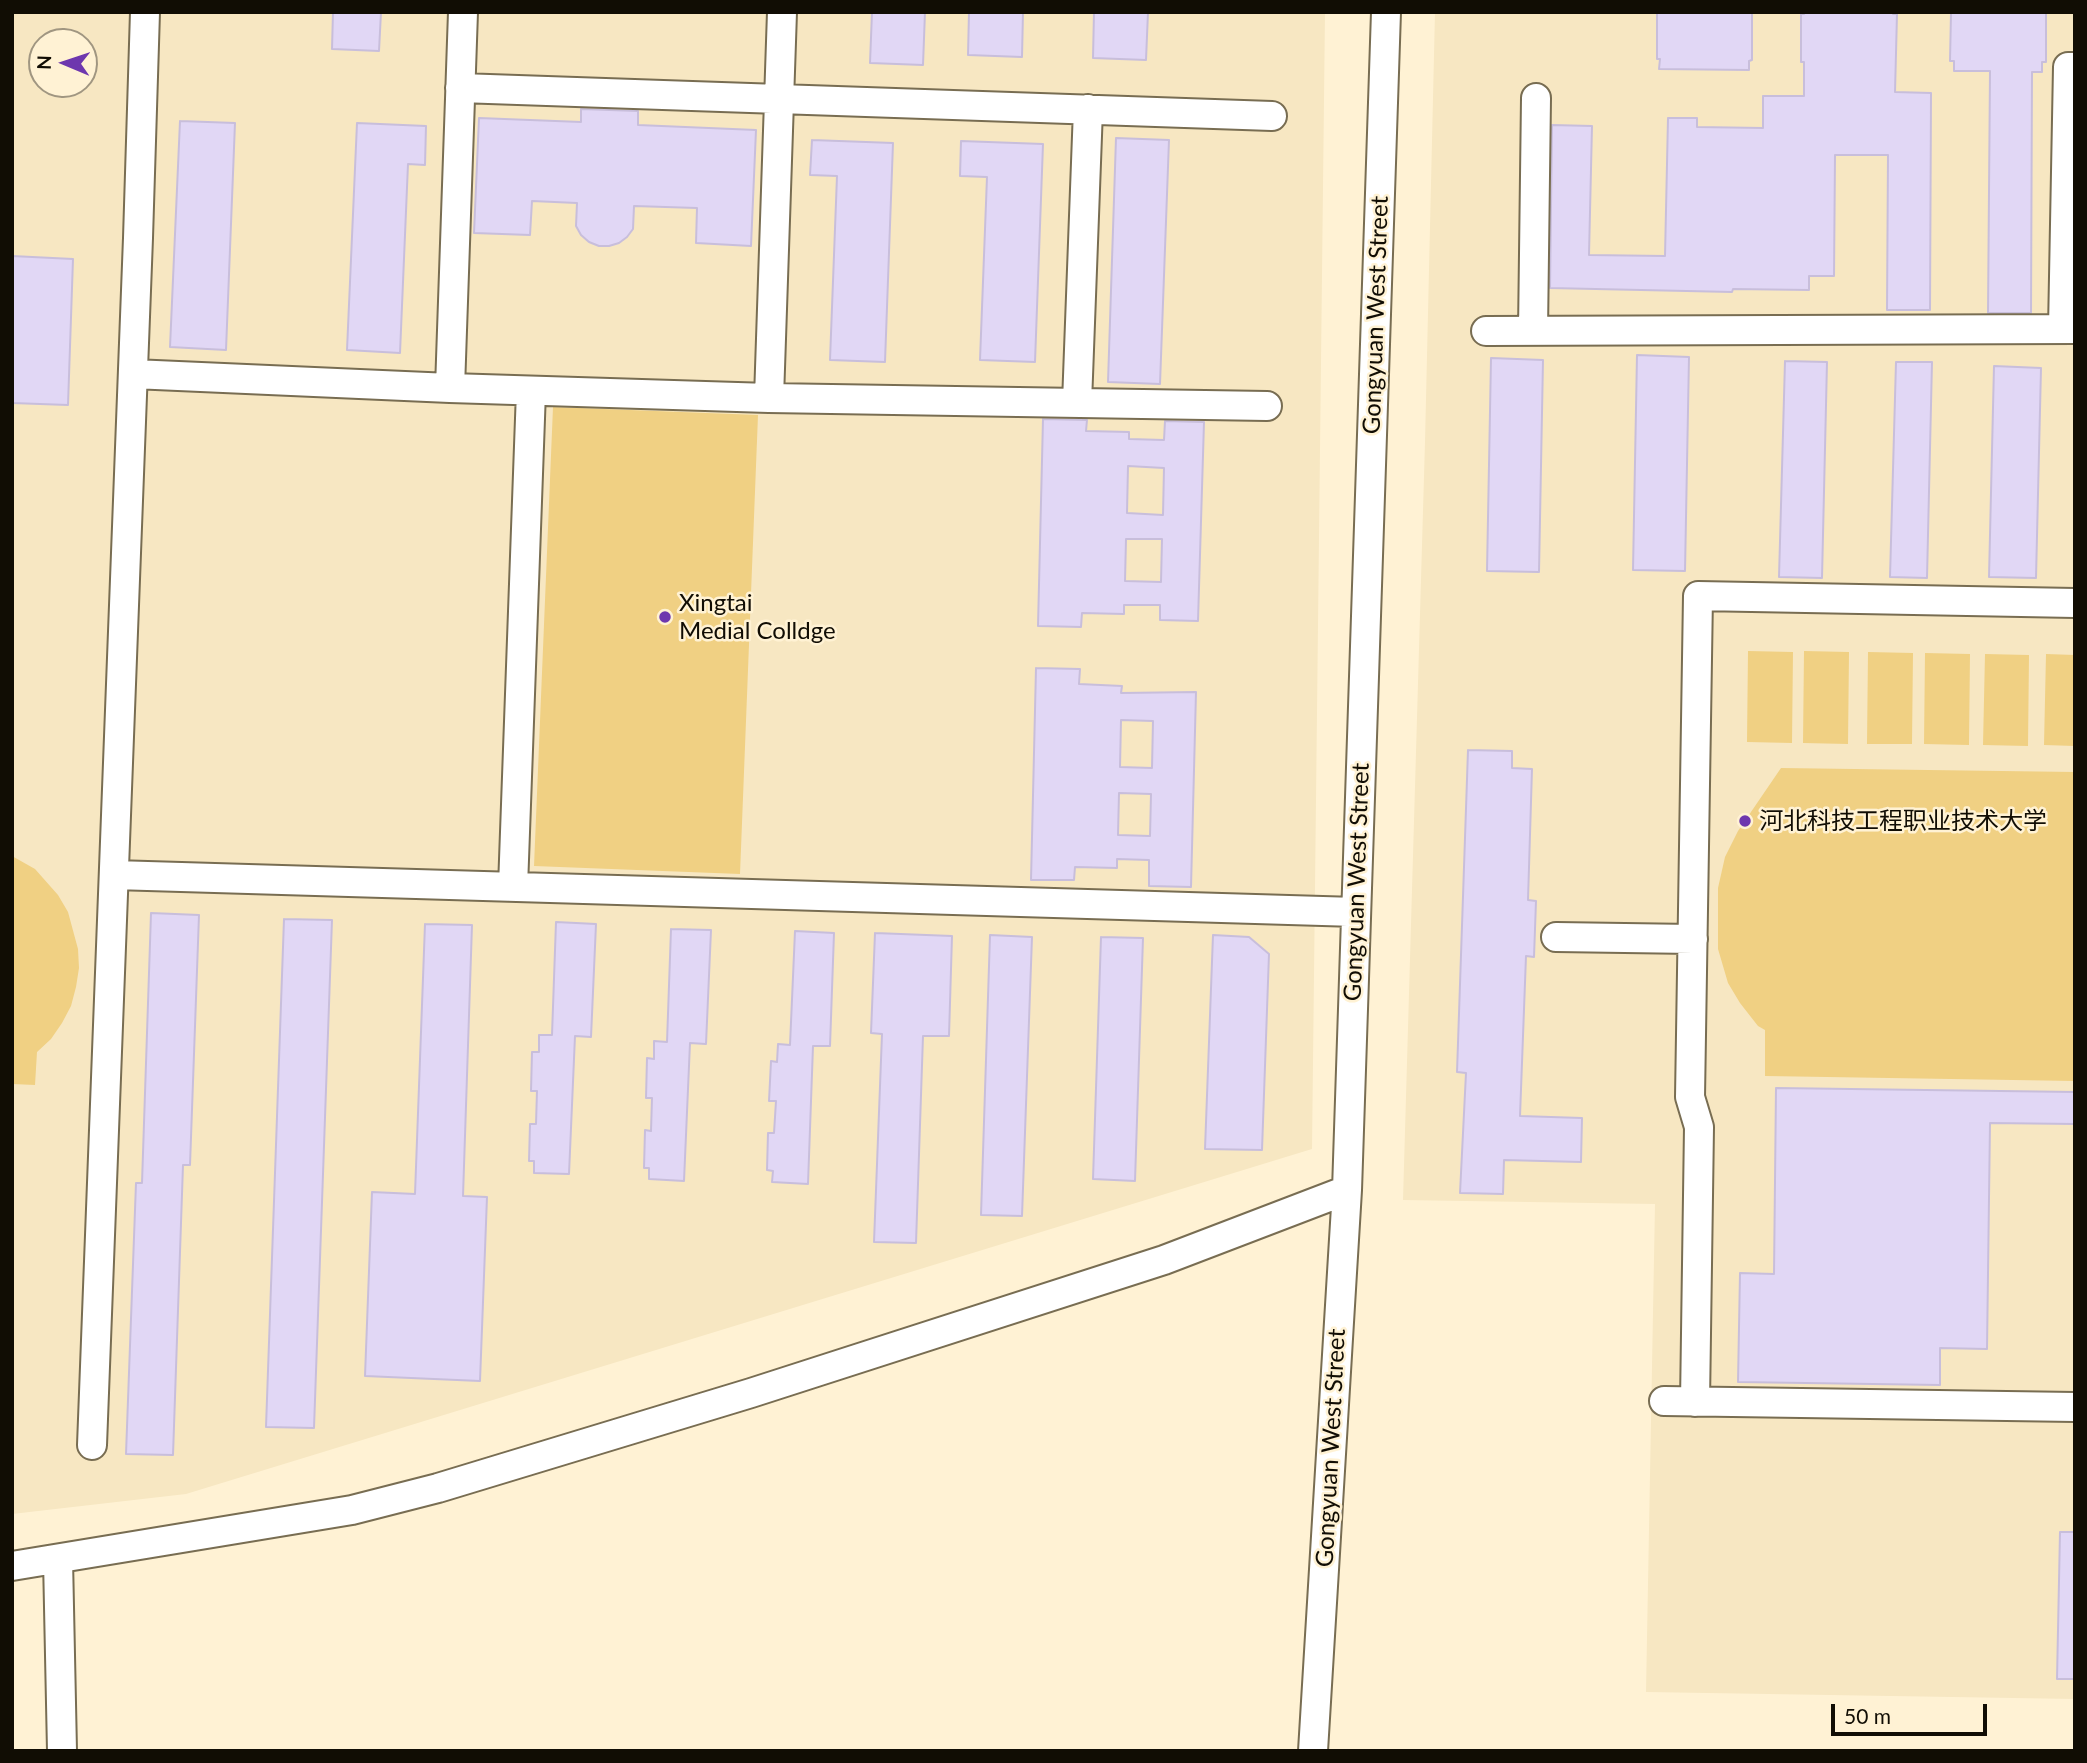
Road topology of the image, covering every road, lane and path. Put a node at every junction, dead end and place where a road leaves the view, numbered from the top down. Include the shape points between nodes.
1 (145, 12) edge
2 (463, 12) edge
3 (782, 12) edge
4 (1386, 12) edge
5 (2075, 67) edge
6 (460, 88) junction
7 (1536, 98) dead end
8 (779, 99) junction
9 (1088, 110) junction
10 (1272, 116) dead end
11 (2069, 329) edge
12 (1486, 331) dead end
13 (1533, 331) junction
14 (133, 374) junction
15 (450, 388) junction
16 (531, 391) junction
17 (769, 398) junction
18 (1077, 403) junction
19 (1268, 406) dead end
20 (2075, 603) edge
21 (114, 875) junction
22 (513, 887) junction
23 (1356, 912) junction
24 (1556, 937) dead end
25 (1693, 939) junction
26 (1347, 1190) junction
27 (1664, 1401) dead end
28 (1695, 1402) junction
29 (2075, 1407) edge
30 (92, 1445) dead end
31 (58, 1559) junction
32 (12, 1566) edge
33 (62, 1751) edge
34 (1313, 1751) edge

1 - 14 street
2 - 6 street
3 - 8 street
4 - 23 street, Gongyuan West Street
5 - 11 street via 2068,67
6 - 8 street
6 - 15 street
7 - 13 street
8 - 9 street
8 - 17 street
9 - 10 street
9 - 18 street
11 - 13 street
12 - 13 street
14 - 15 street
14 - 21 street
15 - 16 street
16 - 17 street
16 - 22 street
17 - 18 street
18 - 19 street
20 - 25 street via 1698,596
21 - 22 street
21 - 30 street
22 - 23 street
23 - 26 street, Gongyuan West Street
24 - 25 street
25 - 28 street via 1690,1097 1699,1127
26 - 31 street via 1164,1261 438,1488 352,1510
26 - 34 street, Gongyuan West Street
27 - 28 street
28 - 29 street
31 - 32 street
31 - 33 street

